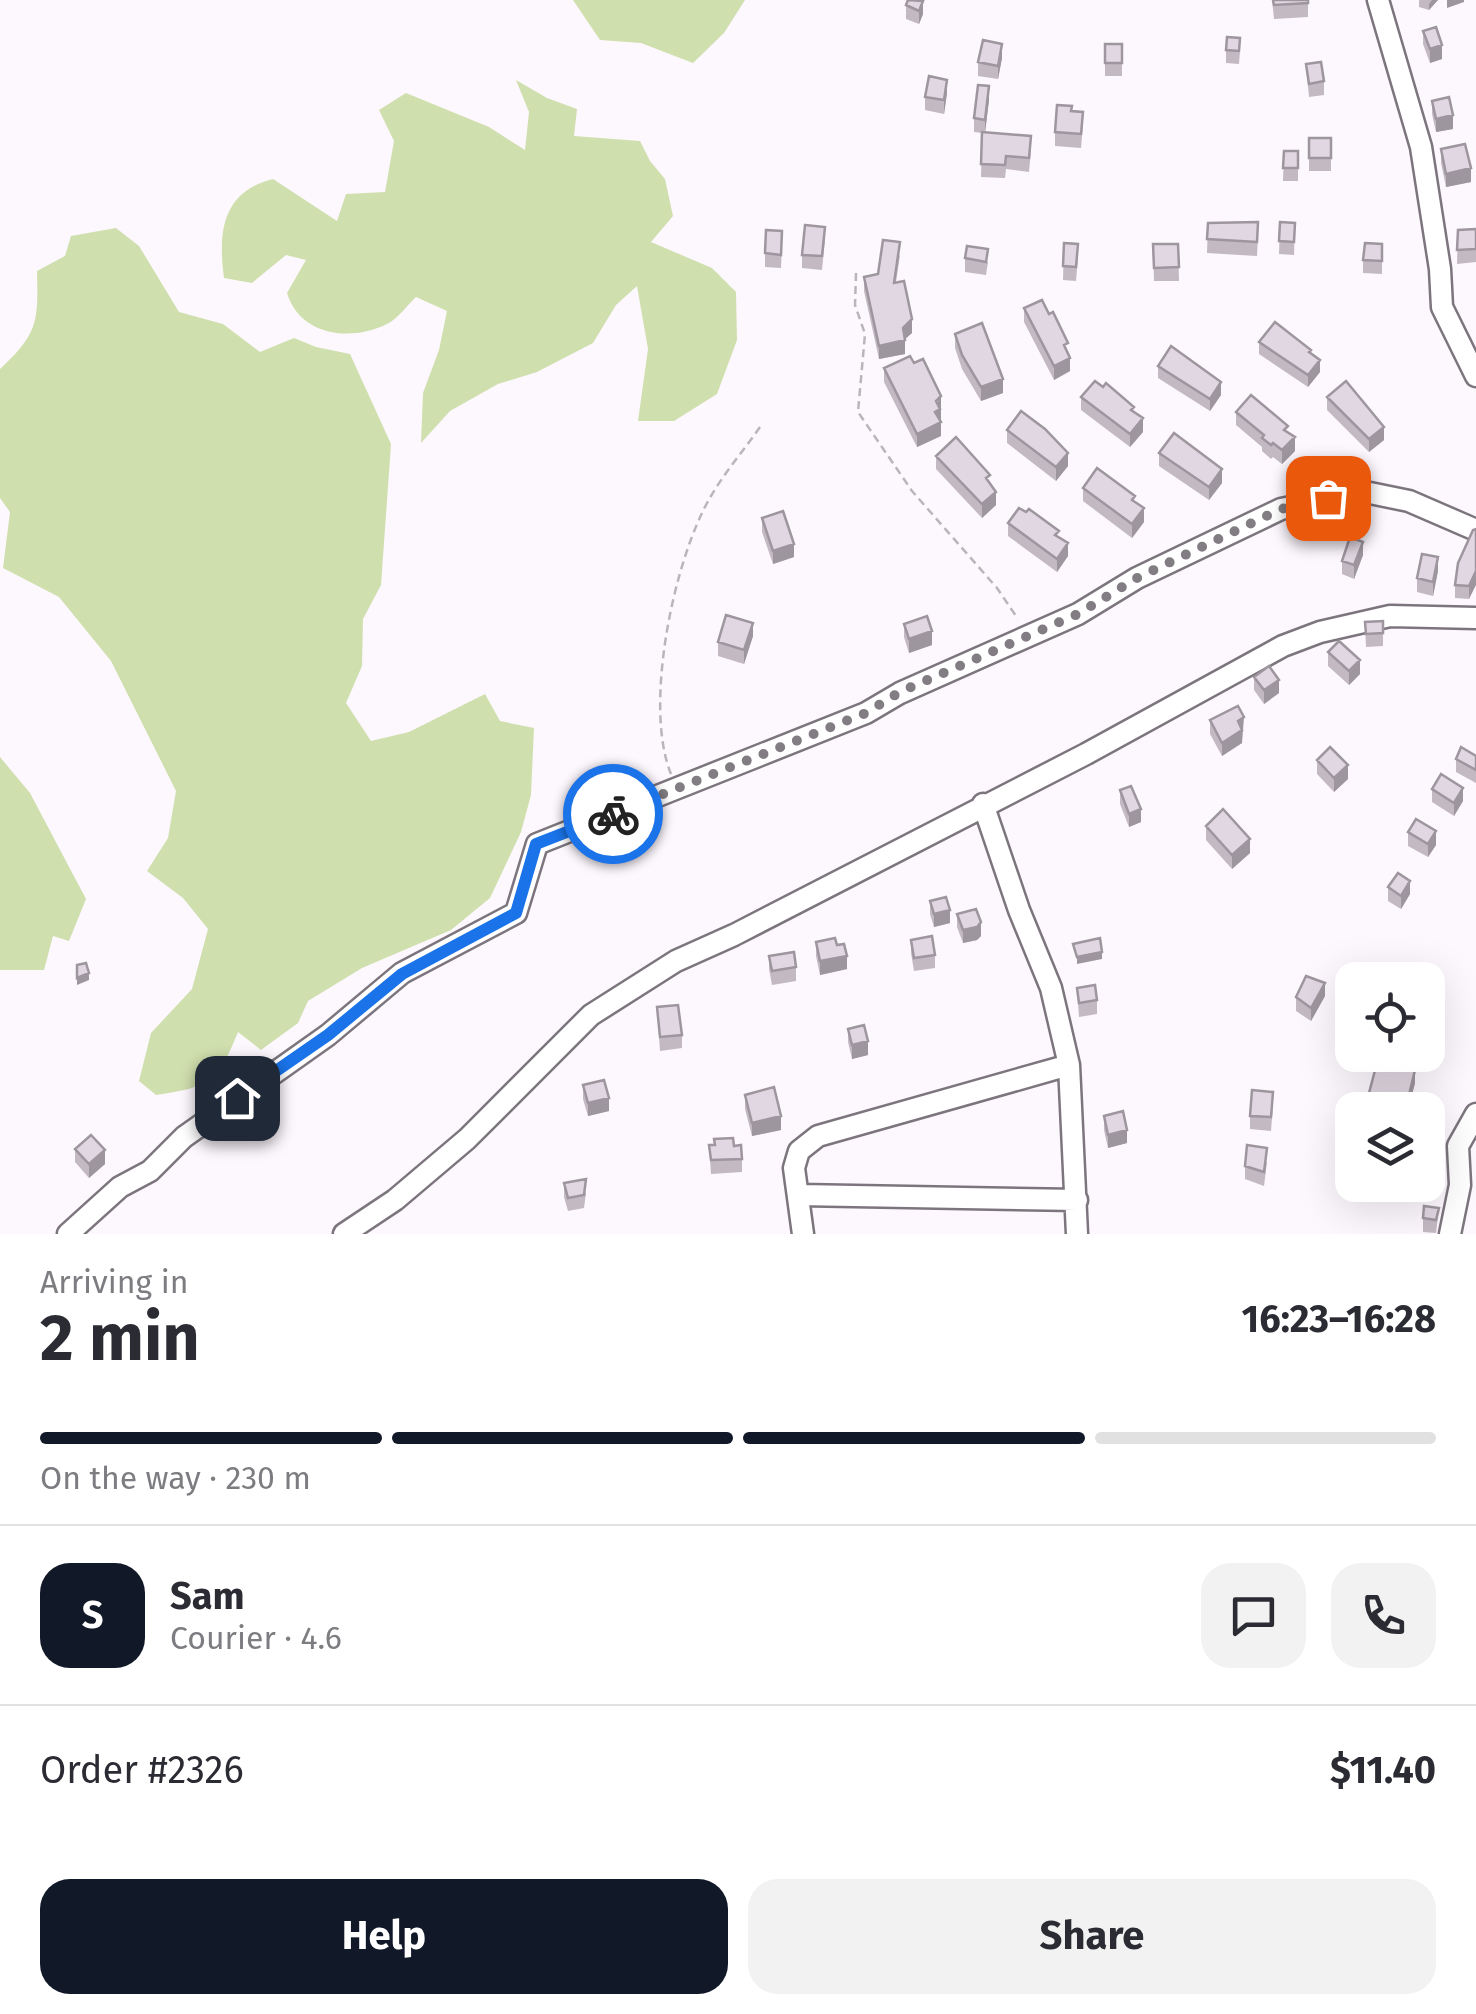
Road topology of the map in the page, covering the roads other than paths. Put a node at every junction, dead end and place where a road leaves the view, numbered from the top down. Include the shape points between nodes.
1 (1378, 0) edge
2 (1476, 376) edge
3 (1476, 530) edge
4 (1476, 618) edge
5 (982, 804) junction
6 (1070, 1066) junction
7 (1476, 1114) edge
8 (799, 1194) junction
9 (1077, 1200) junction
10 (68, 1234) edge
11 (344, 1234) edge
12 (803, 1234) edge
13 (1077, 1234) edge
14 (1450, 1234) edge

1 - 2 street via 1421,147 1442,307
3 - 10 street via 1365,492 1281,509 1030,638 866,713 536,844 516,913 402,974 184,1137
4 - 5 street via 1390,616 1320,632
5 - 6 street via 1051,988
5 - 11 street via 676,960 592,1015 466,1139
6 - 8 street via 818,1136 799,1151
6 - 9 street
7 - 14 street via 1458,1146 1460,1185
8 - 9 street
8 - 12 street
9 - 13 street

